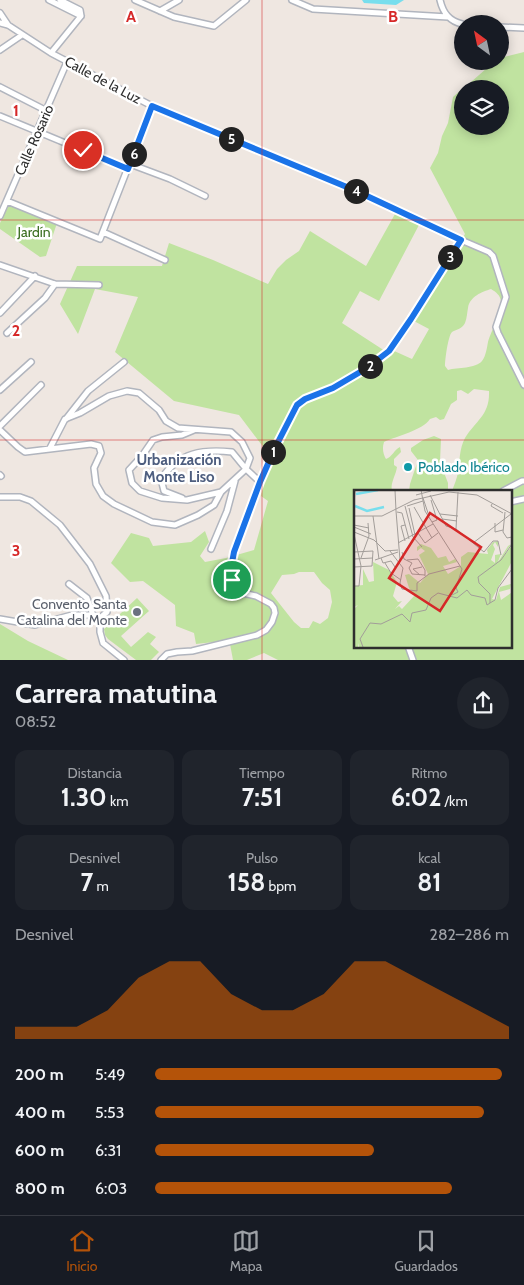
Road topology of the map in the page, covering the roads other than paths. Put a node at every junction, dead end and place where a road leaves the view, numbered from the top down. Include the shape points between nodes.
1 (49, 0) edge
2 (60, 0) edge
3 (135, 0) edge
4 (179, 0) edge
5 (246, 0) edge
6 (292, 0) edge
7 (440, 0) edge
8 (160, 11) junction
9 (0, 12) edge
10 (81, 16) junction
11 (448, 17) junction
12 (454, 21) edge
13 (0, 23) edge
14 (8, 25) junction
15 (509, 27) edge
16 (524, 28) edge
17 (22, 35) junction
18 (0, 50) edge
19 (51, 53) junction
20 (67, 62) junction
21 (0, 87) edge
22 (152, 106) junction
23 (47, 111) junction
24 (0, 116) edge
25 (38, 132) junction
26 (129, 166) junction
27 (205, 196) dead end
28 (7, 201) junction
29 (0, 216) edge
30 (103, 232) junction
31 (461, 240) junction
32 (165, 260) dead end
33 (0, 264) edge
34 (35, 276) junction
35 (55, 284) junction
36 (99, 285) dead end
37 (0, 313) edge
38 (7, 332) dead end
39 (30, 362) dead end
40 (124, 362) dead end
41 (40, 385) dead end
42 (524, 385) edge
43 (0, 390) edge
44 (65, 419) junction
45 (0, 426) edge
46 (197, 428) junction
47 (0, 430) edge
48 (50, 448) junction
49 (246, 469) junction
50 (235, 479) junction
51 (260, 482) junction
52 (523, 482) edge
53 (505, 490) edge
54 (221, 492) junction
55 (0, 497) edge
56 (187, 500) junction
57 (211, 549) dead end
58 (69, 584) dead end
59 (92, 615) junction
60 (100, 618) junction
61 (0, 619) edge
62 (124, 660) edge
63 (161, 660) edge

1 - 10 street
2 - 10 street via 80,10
3 - 8 street
4 - 8 street
5 - 8 street via 214,26
6 - 11 street via 313,9
7 - 11 street
9 - 14 street
10 - 19 street
11 - 12 street
13 - 14 street, Calle de la Luz
14 - 17 street, Calle de la Luz
15 - 16 street
17 - 18 street
17 - 19 street, Calle de la Luz
19 - 20 street, Calle de la Luz
20 - 22 street, Calle de la Luz
20 - 23 street, Calle Rosario
21 - 23 street
22 - 26 street
22 - 31 street, Calle de la Luz via 354,190
23 - 25 street, Calle Rosario
24 - 25 street
25 - 26 street
25 - 28 street, Calle Rosario
26 - 27 street via 170,179
26 - 30 street
28 - 29 street, Calle Rosario
28 - 30 street via 100,239
30 - 32 street
31 - 42 street, Calle de la Luz via 493,256 506,297 496,327
31 - 51 street via 389,351 333,388 297,405
33 - 34 street
34 - 35 street
34 - 37 street
35 - 36 street
35 - 38 street via 45,298
39 - 43 street
40 - 44 street via 88,391
41 - 45 street
44 - 46 street via 109,396 127,391 139,393 159,410 166,421 178,428
44 - 48 street
46 - 49 street via 231,432 242,442 250,458
46 - 56 street via 182,435 153,440 129,470 132,482 140,491 162,498
47 - 48 street via 25,452
48 - 54 street via 99,446 101,453 94,468 96,484 103,496 152,522 174,525 198,515 214,505
49 - 50 street
49 - 51 street
49 - 56 street via 232,452 213,450 183,457 167,469 161,479 164,491
50 - 54 street
50 - 57 street via 227,511
51 - 63 street via 234,552 232,580 243,593 271,604 275,613 272,622 257,635 167,654
52 - 53 street
54 - 56 street
55 - 60 street via 20,497 31,502 60,525 90,564 106,596 106,612
58 - 59 street via 87,598
59 - 60 street
59 - 61 street via 72,615 35,625
60 - 62 street via 102,644

